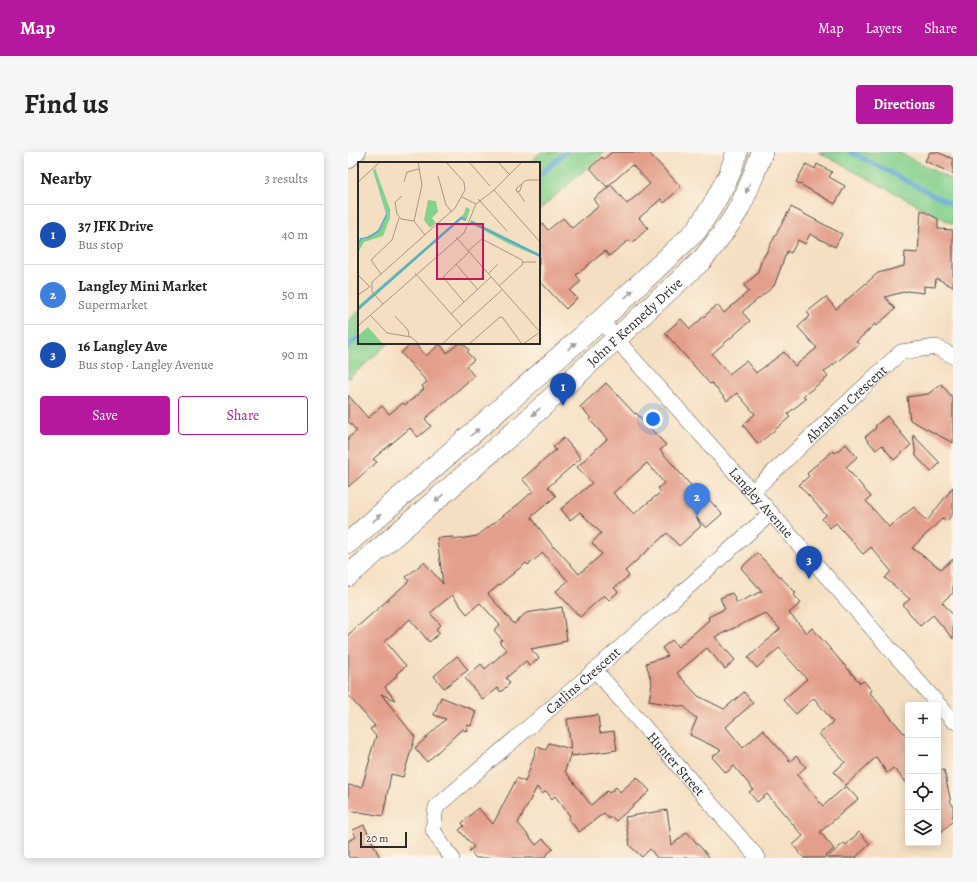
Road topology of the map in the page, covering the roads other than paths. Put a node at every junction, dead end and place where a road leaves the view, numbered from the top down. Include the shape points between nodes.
1 (358, 152) edge
2 (737, 152) edge
3 (762, 152) edge
4 (348, 161) edge
5 (601, 320) junction
6 (616, 338) junction
7 (953, 356) edge
8 (752, 492) junction
9 (771, 513) junction
10 (348, 544) edge
11 (350, 570) edge
12 (595, 670) junction
13 (953, 721) edge
14 (452, 858) edge
15 (758, 858) edge

1 - 4 street
5 -> 2 main road, John F Kennedy Drive via 696,231 729,175
3 -> 6 main road, John F Kennedy Drive via 738,210 719,240 702,260
5 - 6 street, Langley Avenue
10 -> 5 main road, John F Kennedy Drive
6 - 8 street, Langley Avenue
6 -> 11 main road, John F Kennedy Drive via 519,428
7 - 8 street, Abraham Crescent via 936,347 901,352
8 - 9 street, Langley Avenue
9 - 12 street, Catlins Crescent
9 - 13 street, Langley Avenue
12 - 14 street, Catlins Crescent via 436,806 433,830
12 - 15 street, Hunter Street

